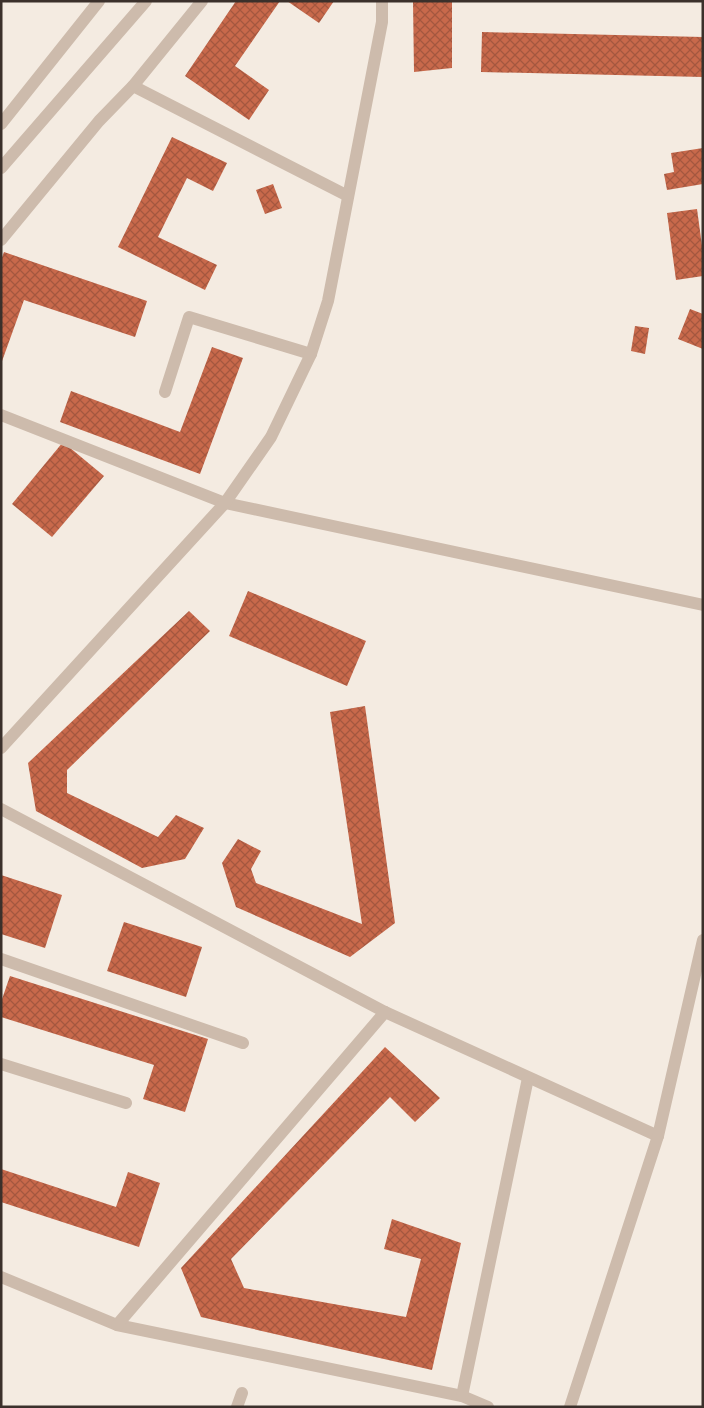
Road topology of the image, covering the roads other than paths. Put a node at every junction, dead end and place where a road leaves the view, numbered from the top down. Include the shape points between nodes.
1 (100, 1) edge
2 (146, 1) edge
3 (202, 1) edge
4 (382, 1) edge
5 (133, 86) junction
6 (1, 124) edge
7 (1, 168) edge
8 (348, 196) junction
9 (1, 240) edge
10 (311, 354) junction
11 (165, 392) dead end
12 (1, 416) edge
13 (225, 503) junction
14 (703, 605) edge
15 (1, 748) edge
16 (1, 809) edge
17 (703, 940) edge
18 (1, 959) edge
19 (385, 1012) junction
20 (243, 1043) dead end
21 (1, 1064) edge
22 (528, 1078) junction
23 (126, 1103) dead end
24 (658, 1136) junction
25 (1, 1277) edge
26 (117, 1325) junction
27 (242, 1393) dead end
28 (462, 1396) junction
29 (237, 1407) edge
30 (488, 1407) edge
31 (570, 1407) edge

1 - 6 street
2 - 7 street
3 - 5 street
4 - 8 street via 382,22
5 - 8 street
5 - 9 street via 99,121
8 - 10 street via 328,301
10 - 11 street via 190,317
10 - 13 street via 271,437
12 - 13 street
13 - 14 street
13 - 15 street
16 - 19 street
17 - 24 street
18 - 20 street
19 - 22 street
19 - 26 street
21 - 23 street
22 - 24 street
22 - 28 street
24 - 31 street
25 - 26 street
26 - 28 street
27 - 29 street
28 - 30 street

